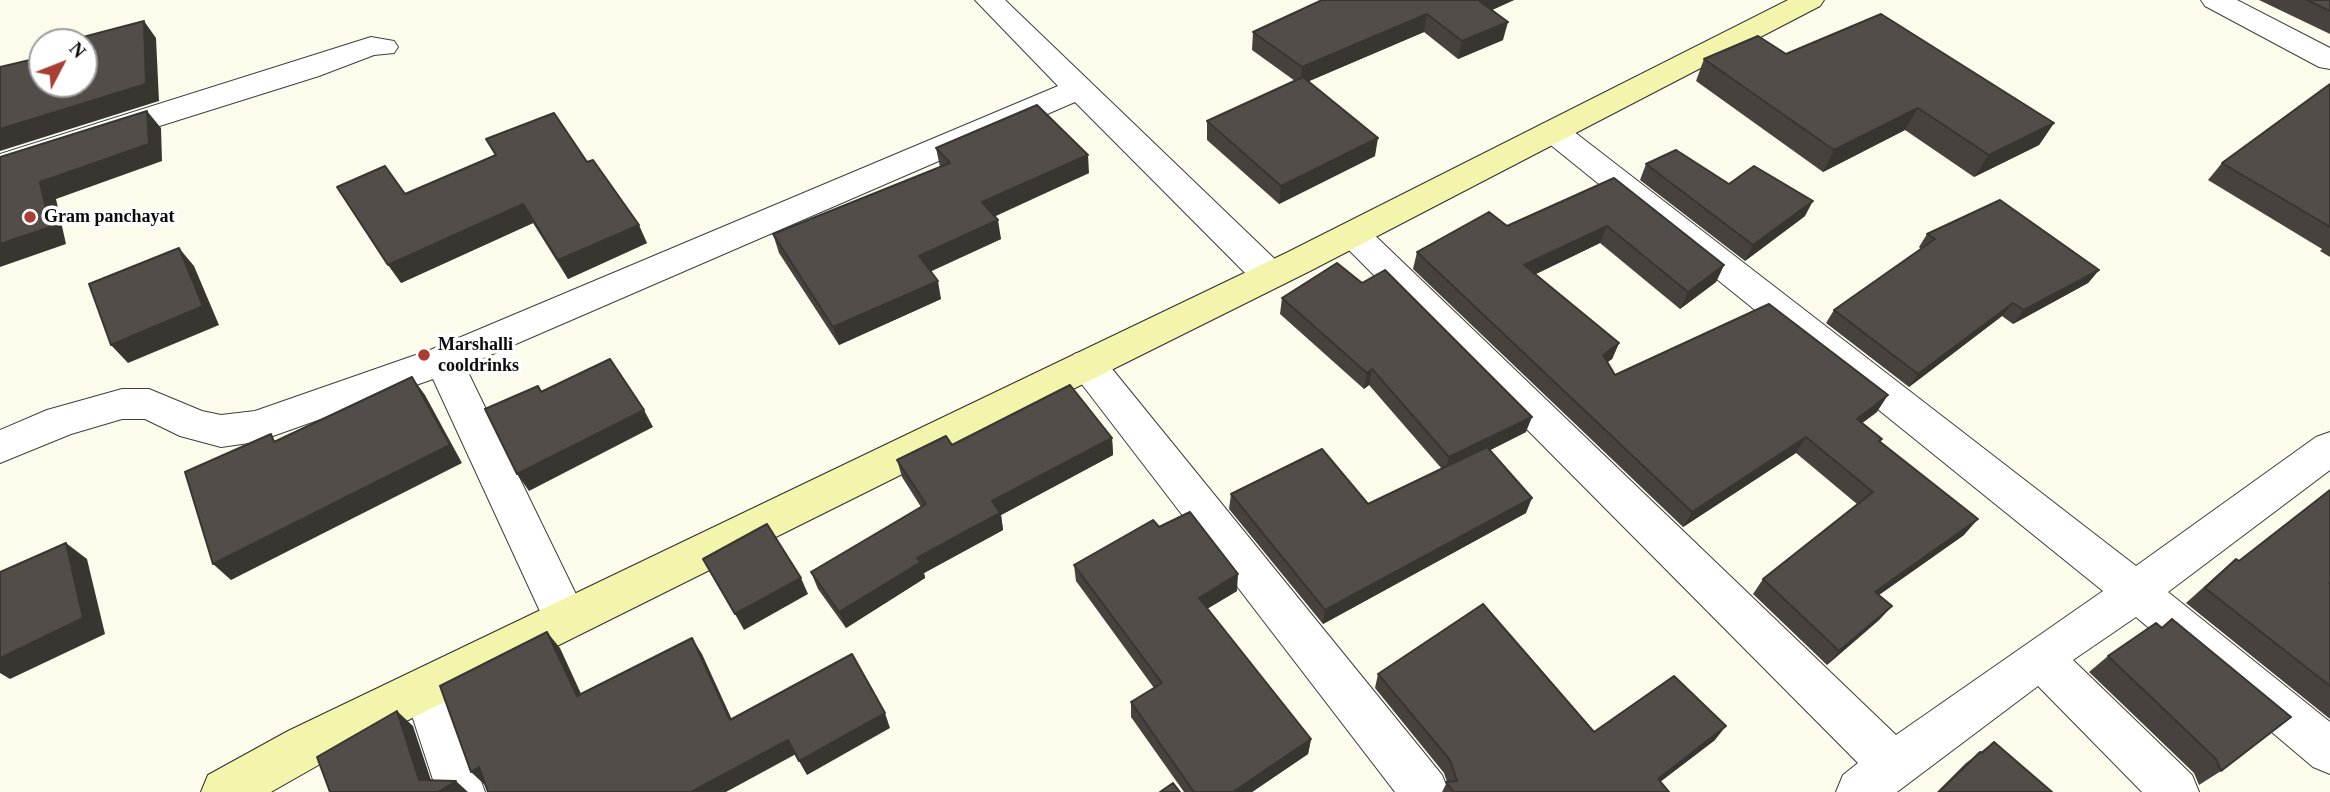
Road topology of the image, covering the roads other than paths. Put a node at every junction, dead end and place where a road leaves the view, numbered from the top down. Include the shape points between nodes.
1 (989, 0) edge
2 (1810, 0) edge
3 (2215, 0) edge
4 (383, 47) dead end
5 (2330, 60) edge
6 (1078, 89) junction
7 (1553, 131) junction
8 (0, 165) edge
9 (1353, 234) junction
10 (1269, 275) junction
11 (443, 360) junction
12 (1087, 364) junction
13 (0, 447) edge
14 (2330, 448) edge
15 (2137, 592) junction
16 (566, 619) junction
17 (2040, 658) junction
18 (426, 688) junction
19 (2330, 751) edge
20 (1893, 765) junction
21 (225, 792) edge
22 (461, 792) edge
23 (1425, 792) edge
24 (1860, 792) edge
25 (2175, 792) edge

1 - 6 street
2 - 7 main road
3 - 5 street
4 - 8 street via 371,46
6 - 10 street
6 - 11 street
7 - 9 main road
7 - 15 street
9 - 10 main road
9 - 20 street
10 - 12 main road
11 - 13 street via 256,426 220,431 194,425 149,404 122,404 61,421
11 - 16 street
12 - 16 main road
12 - 23 street
14 - 15 street
15 - 17 street
15 - 19 street
16 - 18 main road
17 - 20 street
17 - 25 street
18 - 21 main road
18 - 22 street
20 - 24 street

